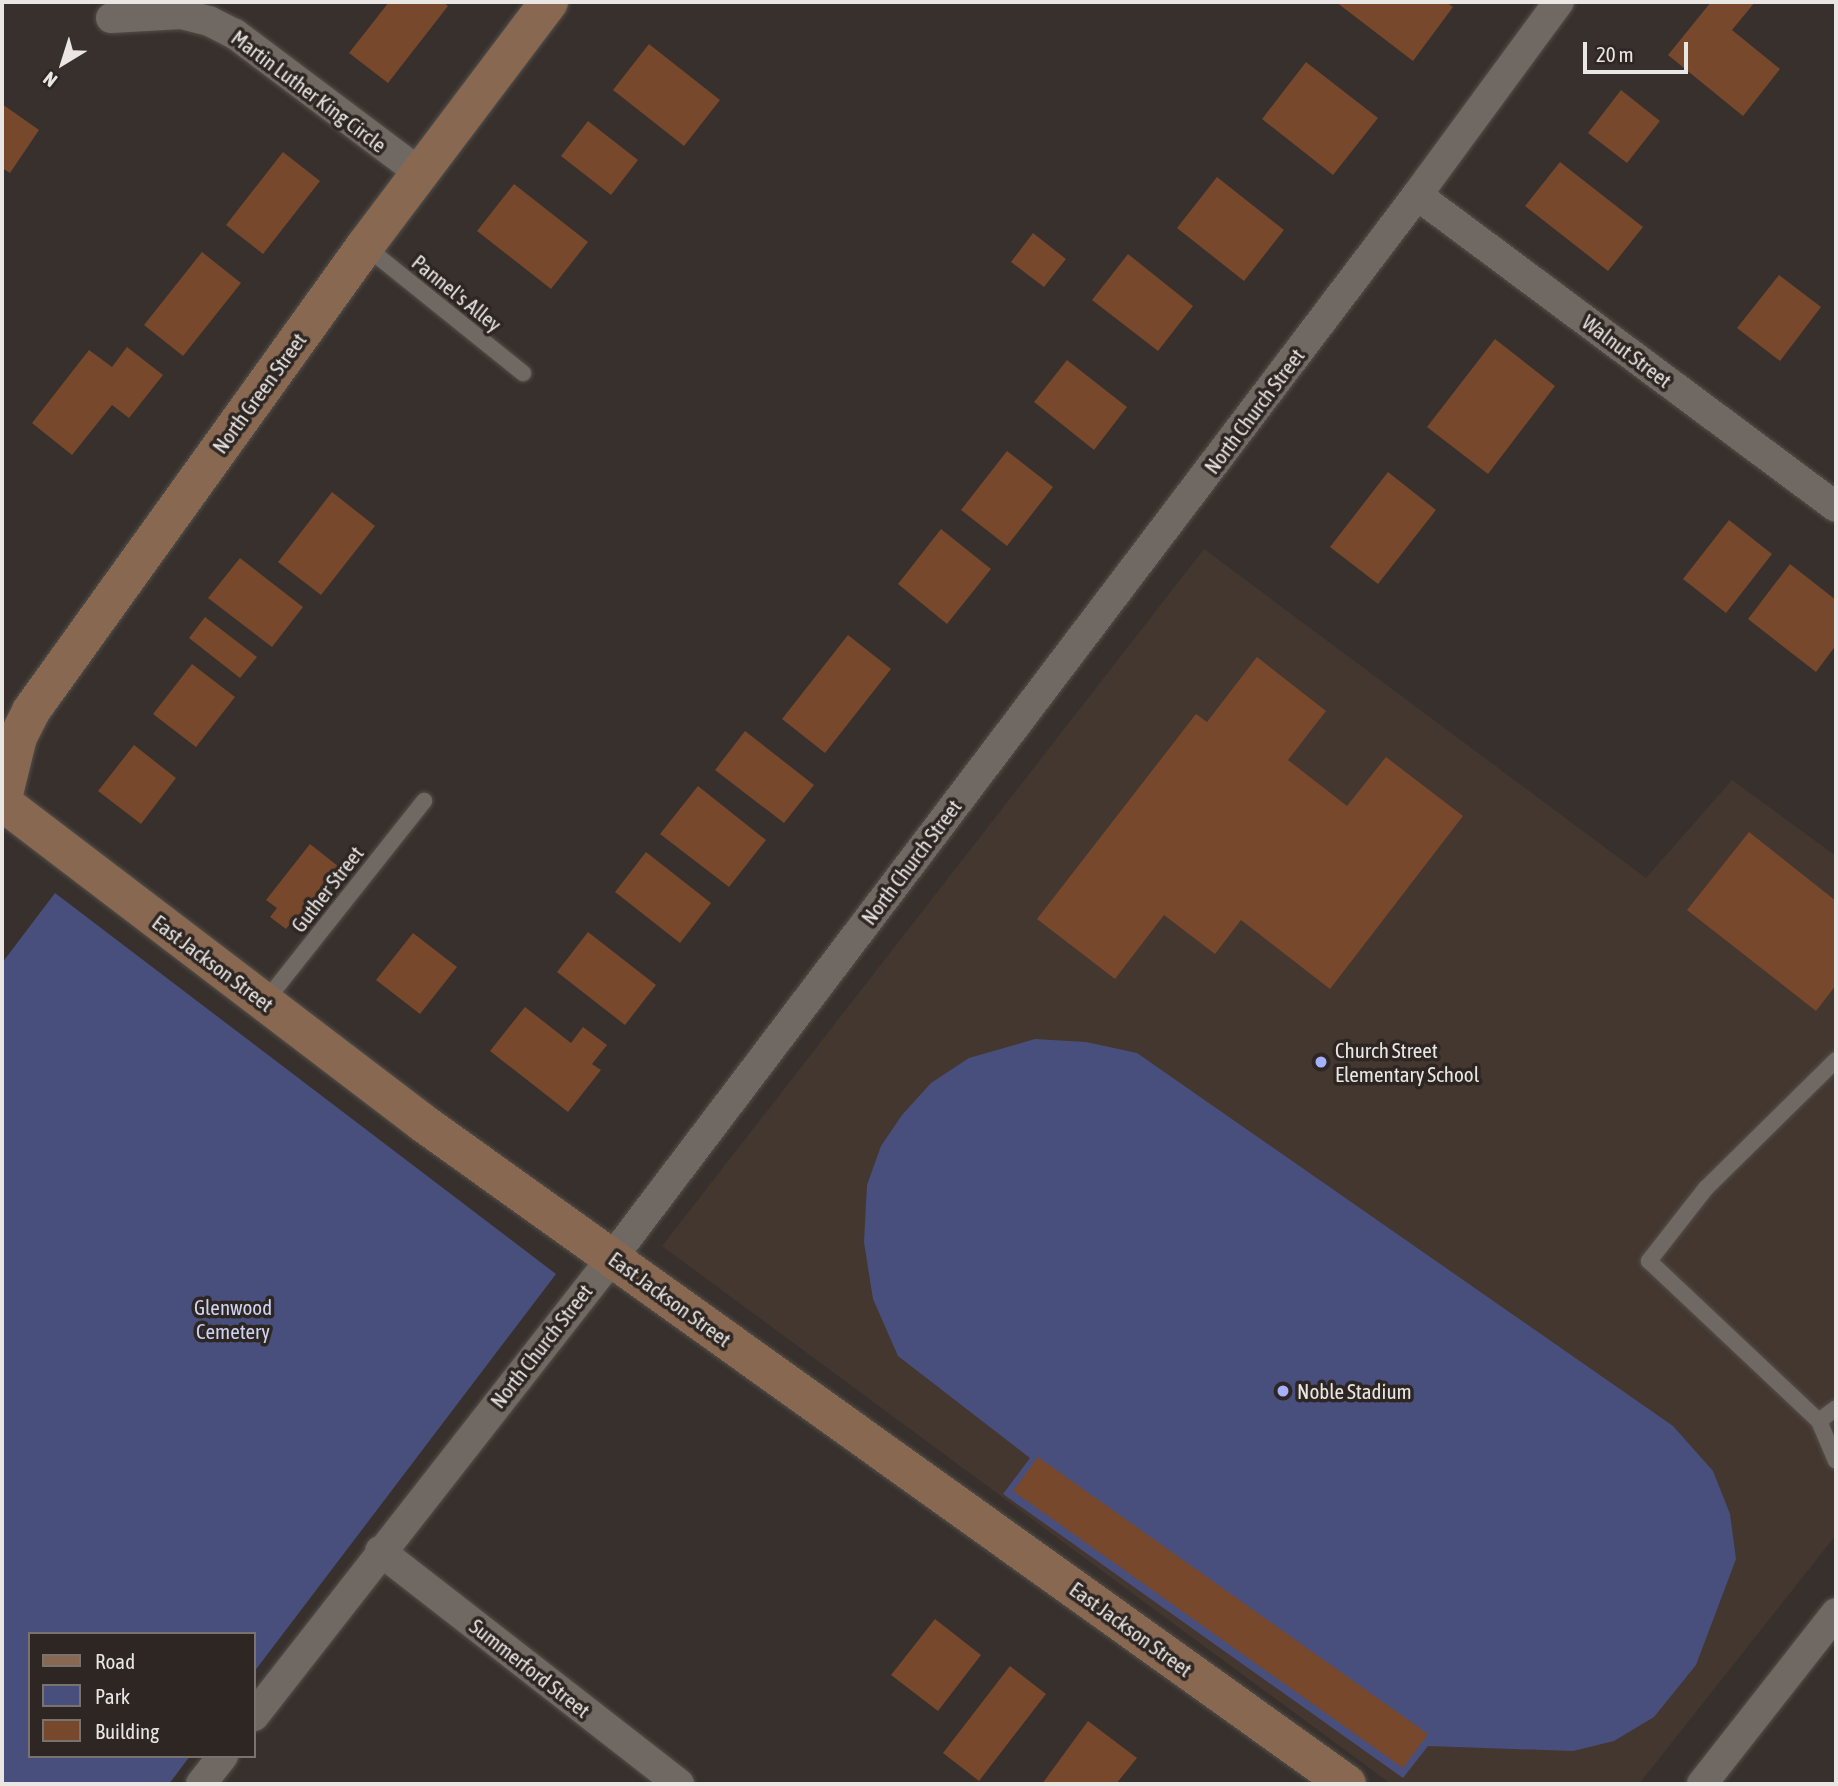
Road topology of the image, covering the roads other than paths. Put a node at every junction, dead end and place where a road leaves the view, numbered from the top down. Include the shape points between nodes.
1 (549, 2) edge
2 (1559, 2) edge
3 (111, 19) dead end
4 (419, 173) junction
5 (1417, 195) junction
6 (365, 246) junction
7 (523, 373) dead end
8 (1836, 507) edge
9 (424, 801) dead end
10 (2, 802) edge
11 (264, 1003) junction
12 (1836, 1060) edge
13 (612, 1258) junction
14 (1836, 1408) edge
15 (1819, 1421) junction
16 (1836, 1461) edge
17 (380, 1551) junction
18 (1836, 1613) edge
19 (256, 1713) edge
20 (221, 1758) edge
21 (201, 1784) edge
22 (679, 1784) edge
23 (1347, 1784) edge
24 (1702, 1784) edge

1 - 4 street, North Green Street
2 - 5 street, North Church Street
3 - 4 street, Martin Luther King Circle via 181,14 209,20 235,34
4 - 6 street, North Green Street
5 - 8 street, Walnut Street
5 - 13 street, North Church Street
6 - 7 lane, Pannel's Alley
6 - 10 street, North Green Street via 31,711 18,737
9 - 11 lane, Guther Street
10 - 11 street, East Jackson Street
11 - 13 street, East Jackson Street
12 - 15 lane via 1706,1188 1649,1261
13 - 17 street, North Church Street
13 - 23 street, East Jackson Street
14 - 15 lane
15 - 16 lane
17 - 19 street, North Church Street
17 - 22 street, Summerford Street
18 - 24 street
20 - 21 street

